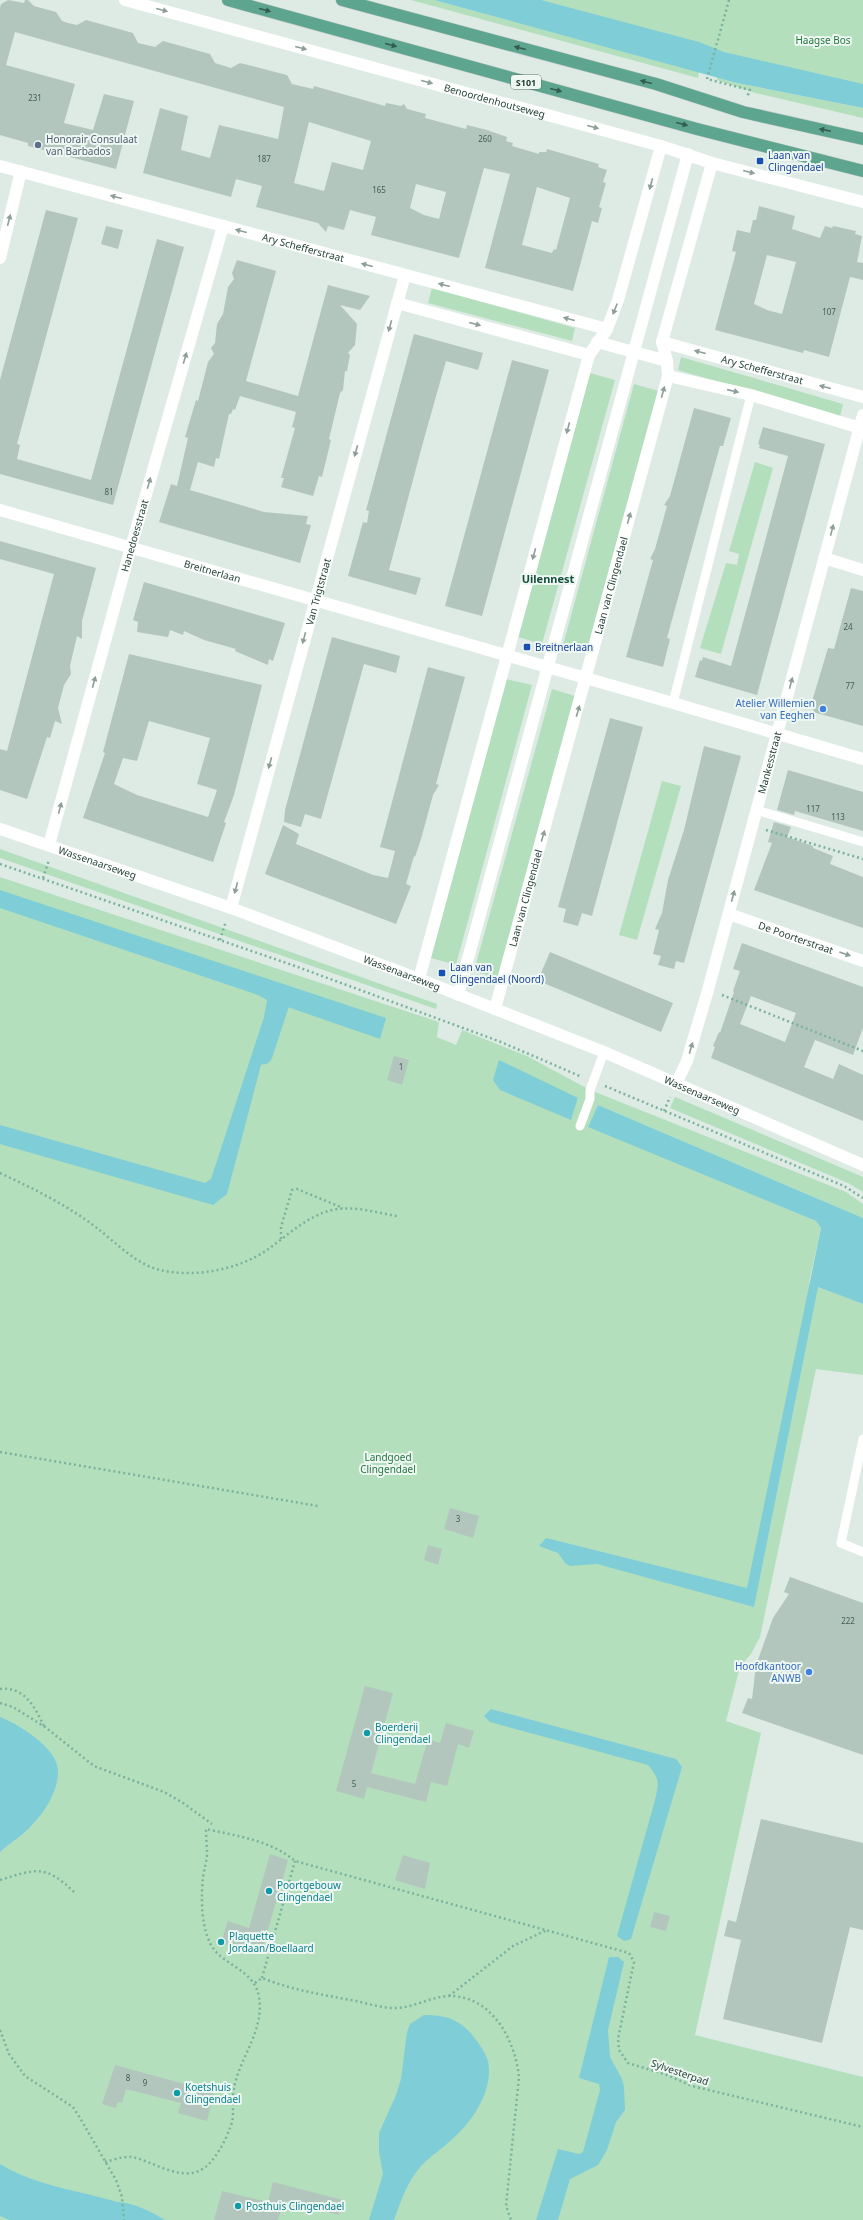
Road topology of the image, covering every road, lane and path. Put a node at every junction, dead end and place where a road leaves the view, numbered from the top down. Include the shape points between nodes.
1 (125, 0) edge
2 (228, 0) edge
3 (342, 0) edge
4 (729, 0) edge
5 (707, 78) dead end
6 (863, 139) edge
7 (661, 146) junction
8 (688, 154) junction
9 (712, 163) junction
10 (0, 166) edge
11 (21, 171) junction
12 (863, 171) edge
13 (863, 202) edge
14 (223, 226) junction
15 (0, 258) edge
16 (404, 275) junction
17 (397, 303) junction
18 (607, 329) junction
19 (598, 342) junction
20 (662, 342) junction
21 (634, 352) junction
22 (588, 355) junction
23 (667, 361) junction
24 (668, 376) junction
25 (751, 395) junction
26 (863, 397) edge
27 (863, 415) edge
28 (860, 428) junction
29 (0, 510) edge
30 (131, 547) junction
31 (824, 558) junction
32 (863, 570) edge
33 (314, 600) junction
34 (507, 655) junction
35 (548, 667) junction
36 (586, 678) junction
37 (673, 703) junction
38 (778, 734) junction
39 (863, 760) edge
40 (756, 810) junction
41 (752, 826) junction
42 (0, 829) edge
43 (863, 842) edge
44 (49, 846) junction
45 (863, 859) edge
46 (0, 864) edge
47 (231, 908) junction
48 (729, 914) junction
49 (863, 960) edge
50 (419, 979) junction
51 (708, 990) junction
52 (458, 995) junction
53 (495, 1009) junction
54 (863, 1051) edge
55 (604, 1052) junction
56 (593, 1081) junction
57 (676, 1084) junction
58 (580, 1126) dead end
59 (863, 1165) edge
60 (0, 1173) edge
61 (863, 1198) edge
62 (343, 1208) junction
63 (397, 1216) dead end
64 (282, 1240) junction
65 (863, 1439) edge
66 (0, 1452) edge
67 (318, 1506) dead end
68 (863, 1552) edge
69 (0, 1689) edge
70 (0, 1703) edge
71 (45, 1727) junction
72 (212, 1824) dead end
73 (295, 1861) junction
74 (0, 1880) edge
75 (74, 1892) dead end
76 (547, 1930) junction
77 (262, 1978) junction
78 (255, 1983) junction
79 (449, 1996) junction
80 (0, 2030) edge
81 (863, 2127) edge
82 (105, 2162) junction
83 (124, 2220) edge
84 (512, 2220) edge

1 -> 7 street, Benoordenhoutseweg
2 -> 12 main road, S101 via 697,129
6 -> 3 main road via 743,112 656,84
4 - 5 path
7 - 8 street, Benoordenhoutseweg
7 -> 18 street via 618,300
8 - 9 street, Benoordenhoutseweg
8 - 21 street
9 -> 13 street, Benoordenhoutseweg
9 - 20 street
10 - 11 street, Ary Schefferstraat
14 -> 11 street, Ary Schefferstraat
15 -> 11 street
16 -> 14 street, Ary Schefferstraat
30 -> 14 street, Hanedoesstraat
16 - 17 street, Van Trigtstraat
18 -> 16 street, Ary Schefferstraat
17 -> 22 street
17 -> 33 street, Van Trigtstraat
18 - 19 street
19 - 21 street
19 - 22 street
20 - 23 street, Laan van Clingendael
26 -> 20 street, Ary Schefferstraat
21 - 23 street
21 - 35 street
22 -> 34 street
23 - 24 street, Laan van Clingendael
24 -> 25 street
36 -> 24 street, Laan van Clingendael
25 - 28 street
25 - 37 lane
27 - 28 street, Mankesstraat
31 -> 28 street, Mankesstraat
29 - 30 street, Breitnerlaan
30 - 33 street, Breitnerlaan
44 -> 30 street, Hanedoesstraat
31 - 32 street
38 -> 31 street, Mankesstraat
33 - 34 street, Breitnerlaan
33 -> 47 street, Van Trigtstraat
34 - 35 street, Breitnerlaan
34 - 50 street
35 - 36 street, Breitnerlaan
35 - 52 street
36 - 37 street, Breitnerlaan
53 -> 36 street, Laan van Clingendael
37 - 38 street, Breitnerlaan
38 - 39 street, Breitnerlaan
38 - 40 street, Mankesstraat
40 - 41 street, Mankesstraat
40 - 43 lane
41 - 45 path
48 -> 41 street, Mankesstraat
42 - 44 street, Wassenaarseweg
44 - 47 street, Wassenaarseweg
46 - 56 path via 295,966 501,1042
47 - 50 street, Wassenaarseweg
48 -> 49 street, De Poorterstraat
48 - 51 street, Mankesstraat
50 - 52 street, Wassenaarseweg
51 - 54 path
57 -> 51 street, Mankesstraat via 687,1061
52 - 53 street, Wassenaarseweg
53 - 55 street, Wassenaarseweg
55 - 56 lane
55 - 57 street, Wassenaarseweg
56 - 58 lane via 590,1100
56 - 61 path via 844,1186
57 - 59 street, Wassenaarseweg
60 - 64 path via 43,1192 97,1228 126,1252 158,1270 180,1274 207,1272 234,1265
62 - 63 path
62 - 64 path via 331,1210 305,1222
62 - 64 path via 297,1189 292,1190 281,1227
65 - 68 lane via 841,1543
66 - 67 path
69 - 71 path via 7,1688 28,1697
70 - 71 path via 13,1707
71 - 72 path via 94,1766 164,1792 183,1802
73 - 76 path
73 - 77 path
73 - 78 path via 283,1851 257,1840 206,1829 207,1857 203,1877 205,1930 215,1951
74 - 75 path via 28,1871 45,1871 60,1878
76 - 79 path via 513,1946
76 - 81 path, Sylvesterpad via 629,1953 634,1962 618,2039 619,2050 628,2063 692,2086
77 - 78 path
77 - 79 path via 296,1989 387,2008 405,2007
78 - 82 path via 259,1998 258,2024 234,2089 234,2114 231,2126 210,2163 200,2170 185,2173 131,2157
79 - 84 path via 479,2004 490,2012 501,2026 517,2060 519,2077 506,2206
80 - 82 path via 9,2054 25,2076 73,2107
82 - 83 path via 116,2180 122,2197

